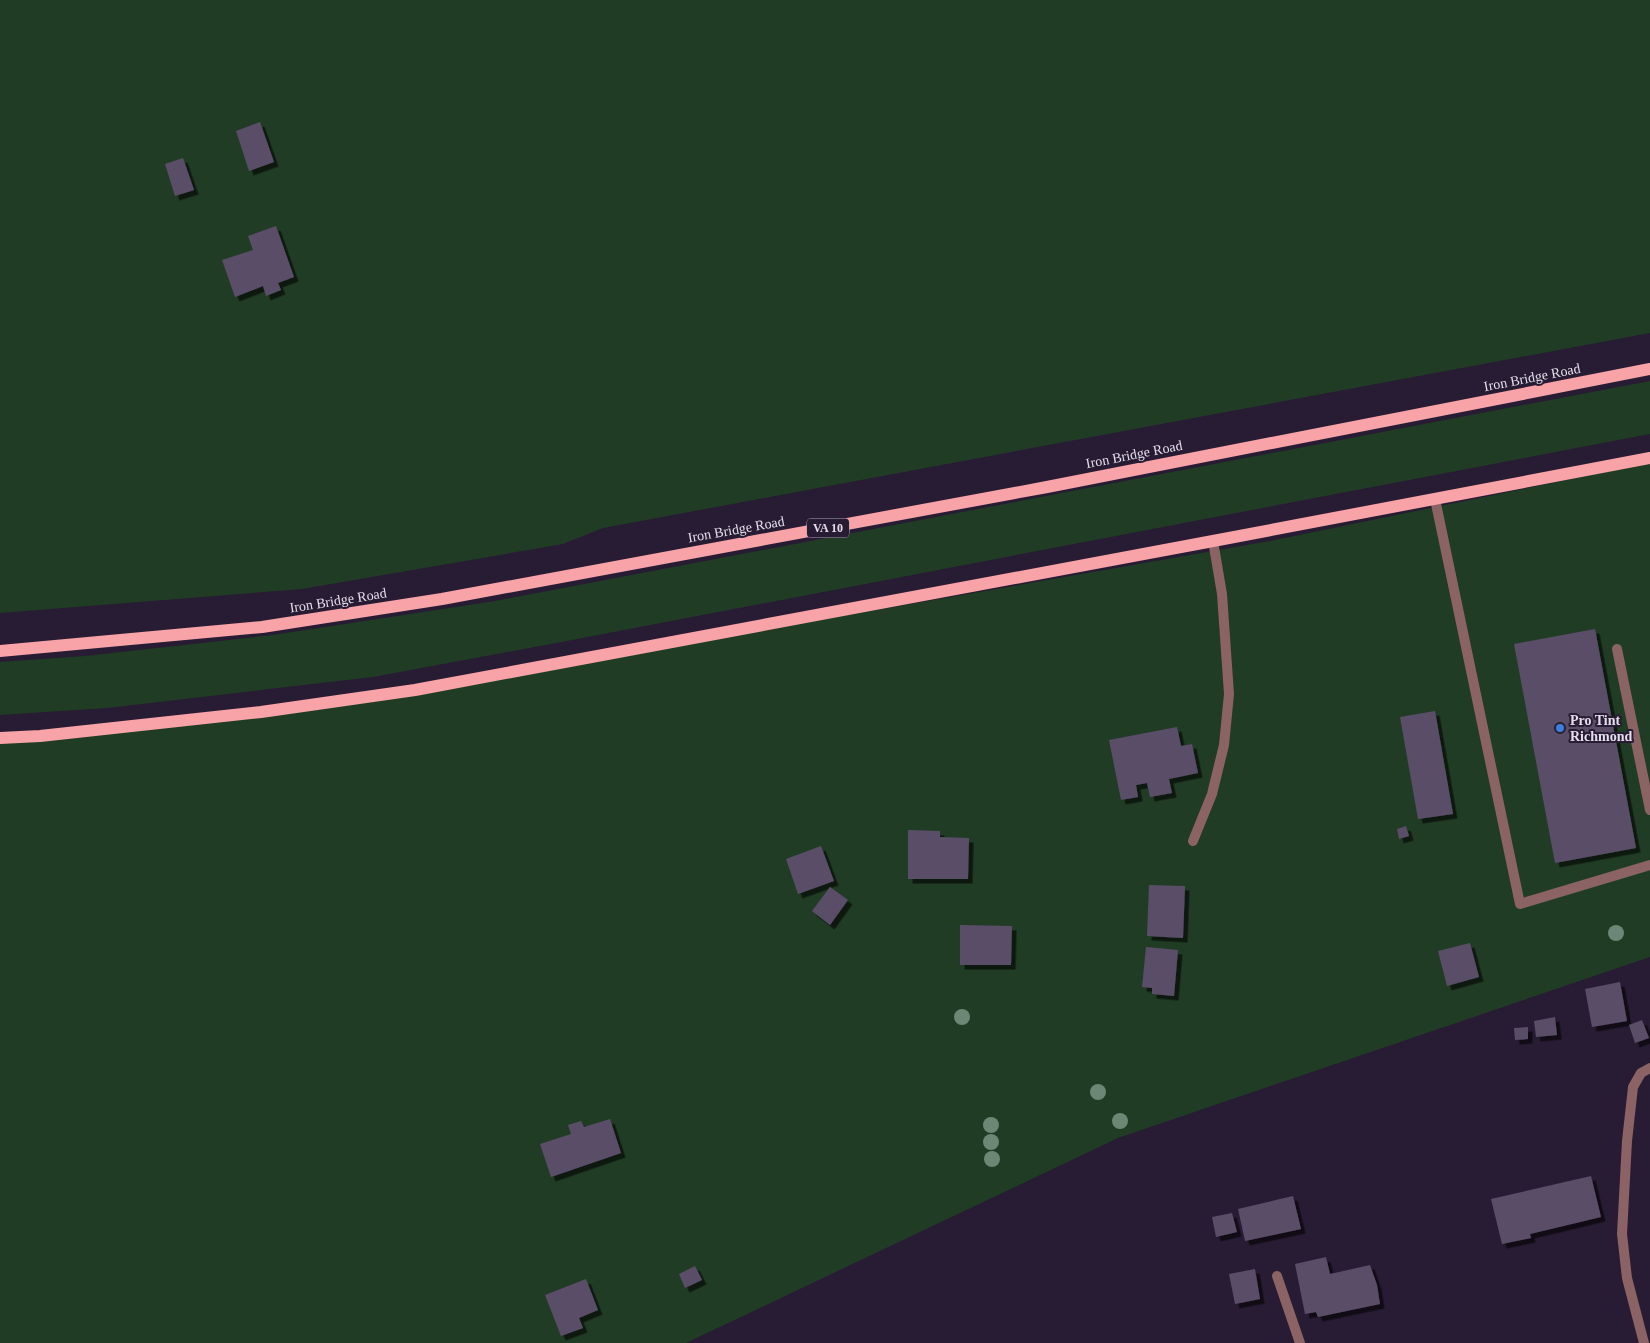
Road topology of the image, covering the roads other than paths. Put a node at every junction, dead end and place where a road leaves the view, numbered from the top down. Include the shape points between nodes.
1 (1650, 369) edge
2 (1650, 458) edge
3 (1435, 499) junction
4 (1213, 541) junction
5 (1617, 649) dead end
6 (0, 651) edge
7 (0, 738) edge
8 (1650, 810) edge
9 (1194, 841) dead end
10 (1650, 865) edge
11 (1650, 1068) edge
12 (1277, 1276) dead end
13 (1300, 1343) edge
14 (1644, 1343) edge

1 - 6 main road, Iron Bridge Road / VA 10 via 1046,487 442,599 262,627
2 - 3 main road
3 - 4 main road
3 - 10 lane via 1520,904
4 - 7 main road via 415,690 261,712
4 - 9 lane via 1222,594 1229,694 1224,745 1212,794
5 - 8 lane
11 - 14 lane via 1641,1073 1633,1087 1622,1234 1627,1278
12 - 13 lane

